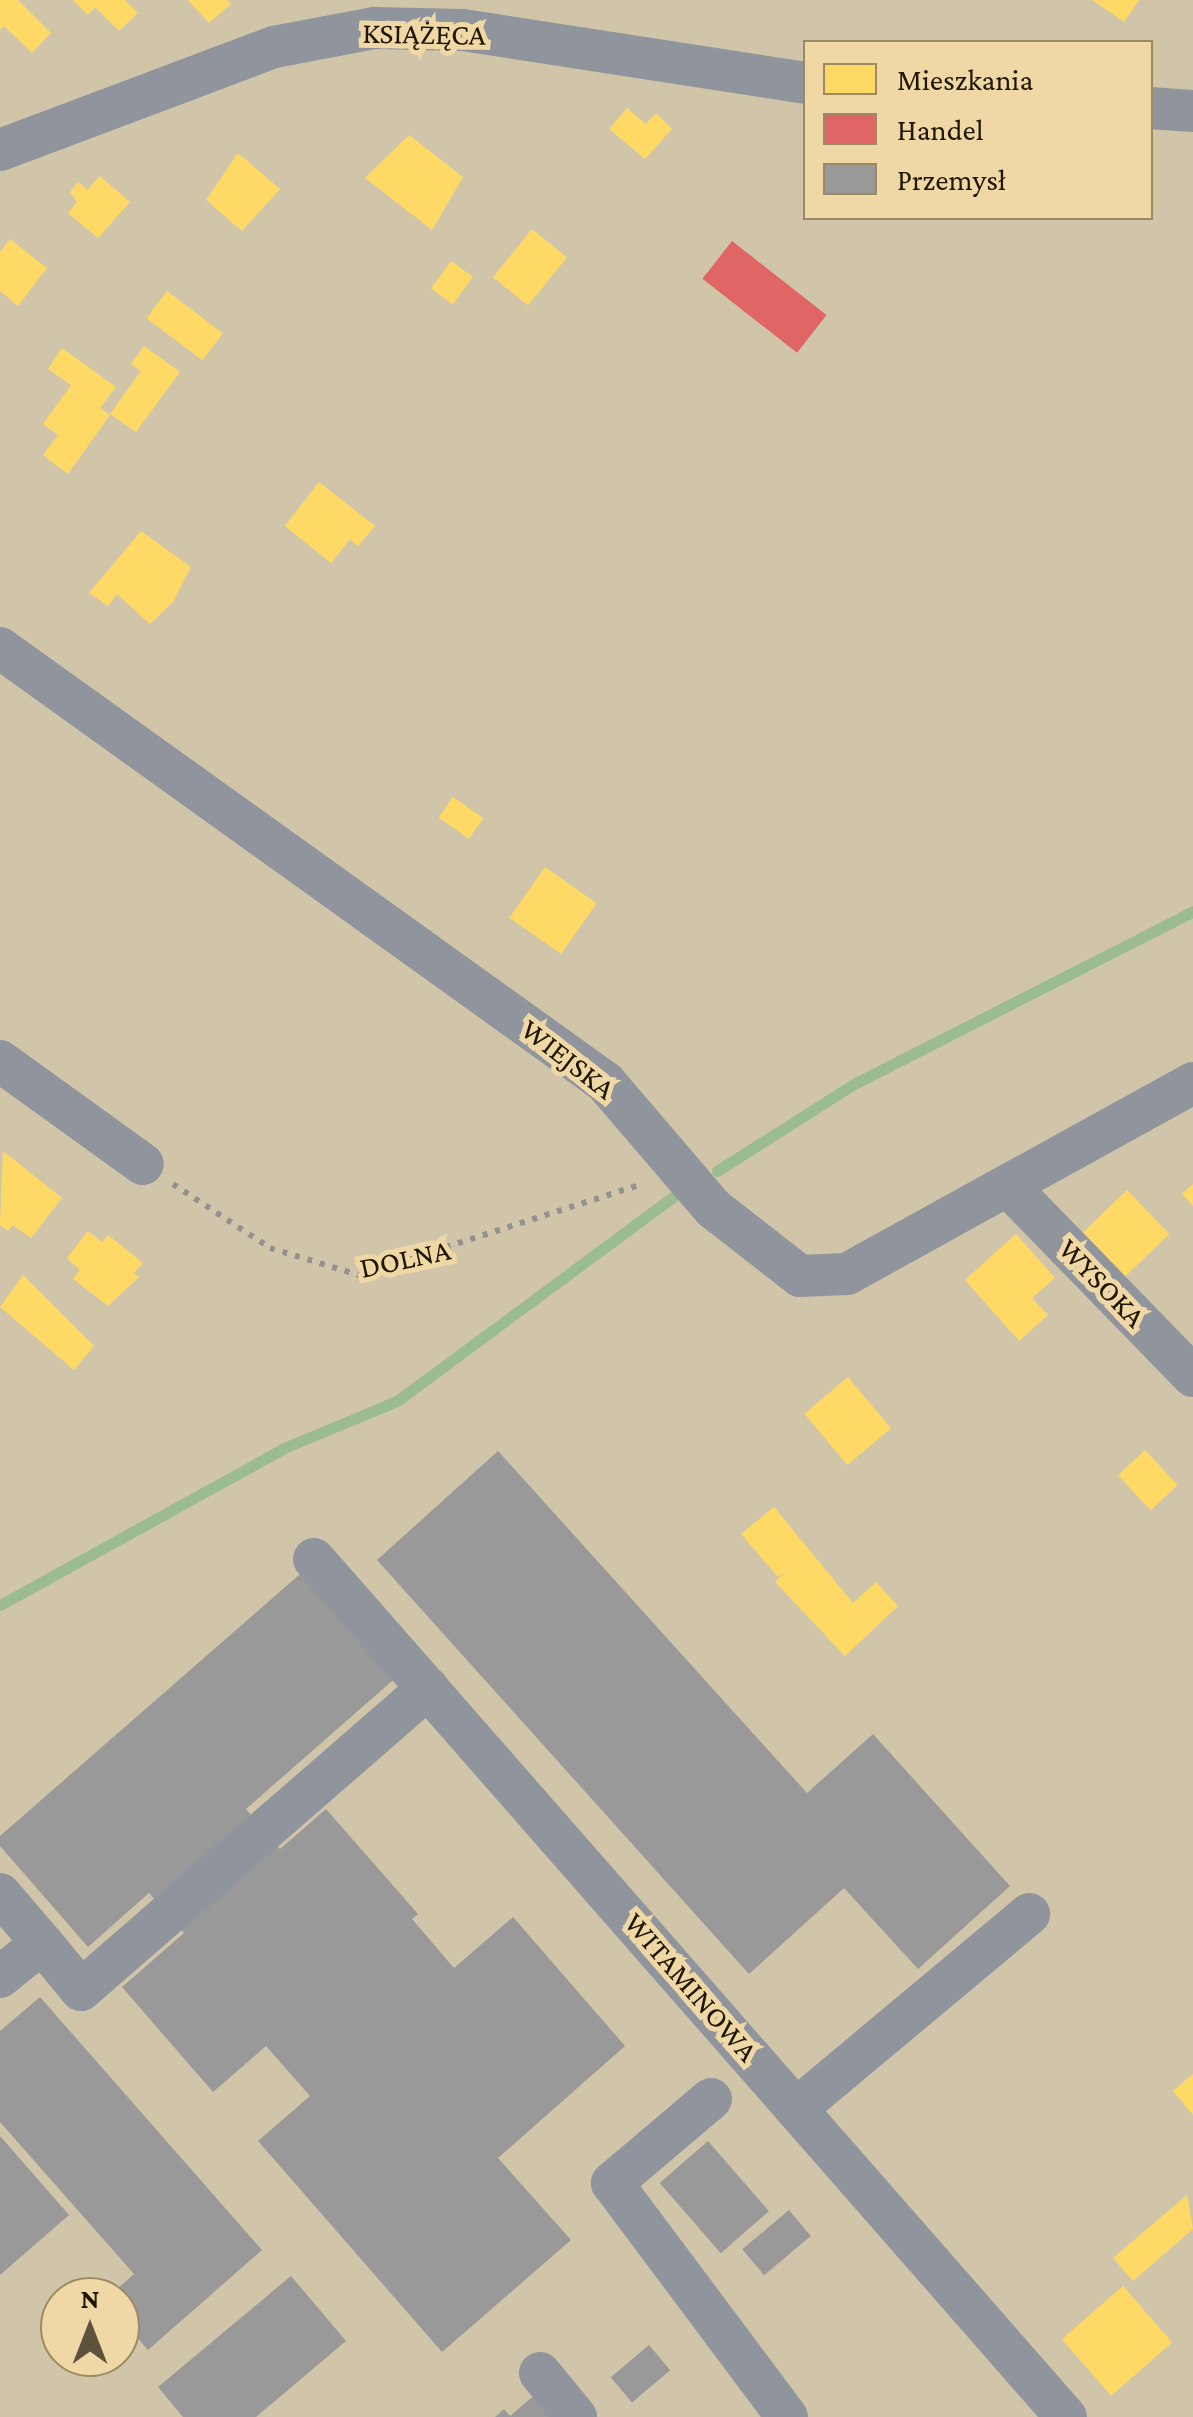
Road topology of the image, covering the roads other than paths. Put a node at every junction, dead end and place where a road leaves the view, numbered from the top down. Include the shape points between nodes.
1 (376, 14) edge
2 (803, 83) edge
3 (1153, 108) edge
4 (1193, 112) edge
5 (0, 150) edge
6 (0, 648) edge
7 (0, 1062) edge
8 (1193, 1083) edge
9 (143, 1164) road end
10 (1011, 1189) junction
11 (1193, 1376) edge
12 (314, 1559) dead end
13 (428, 1688) junction
14 (0, 1894) edge
15 (1029, 1914) dead end
16 (42, 1943) junction
17 (0, 1977) edge
18 (710, 2100) dead end
19 (796, 2109) junction
20 (540, 2374) dead end
21 (576, 2417) edge
22 (788, 2417) edge
23 (1066, 2417) edge

1 - 2 street, KSIĄŻĘCA
1 - 5 street, KSIĄŻĘCA
3 - 4 street
6 - 10 street, WIEJSKA via 605,1082 714,1209 800,1276 847,1274
7 - 9 street
8 - 10 street, WIEJSKA
10 - 11 street, WYSOKA
12 - 13 street, WITAMINOWA
13 - 16 street via 81,1990
13 - 19 street, WITAMINOWA
14 - 16 street
15 - 19 street
16 - 17 street
18 - 22 street via 612,2183
19 - 23 street, WITAMINOWA
20 - 21 street

